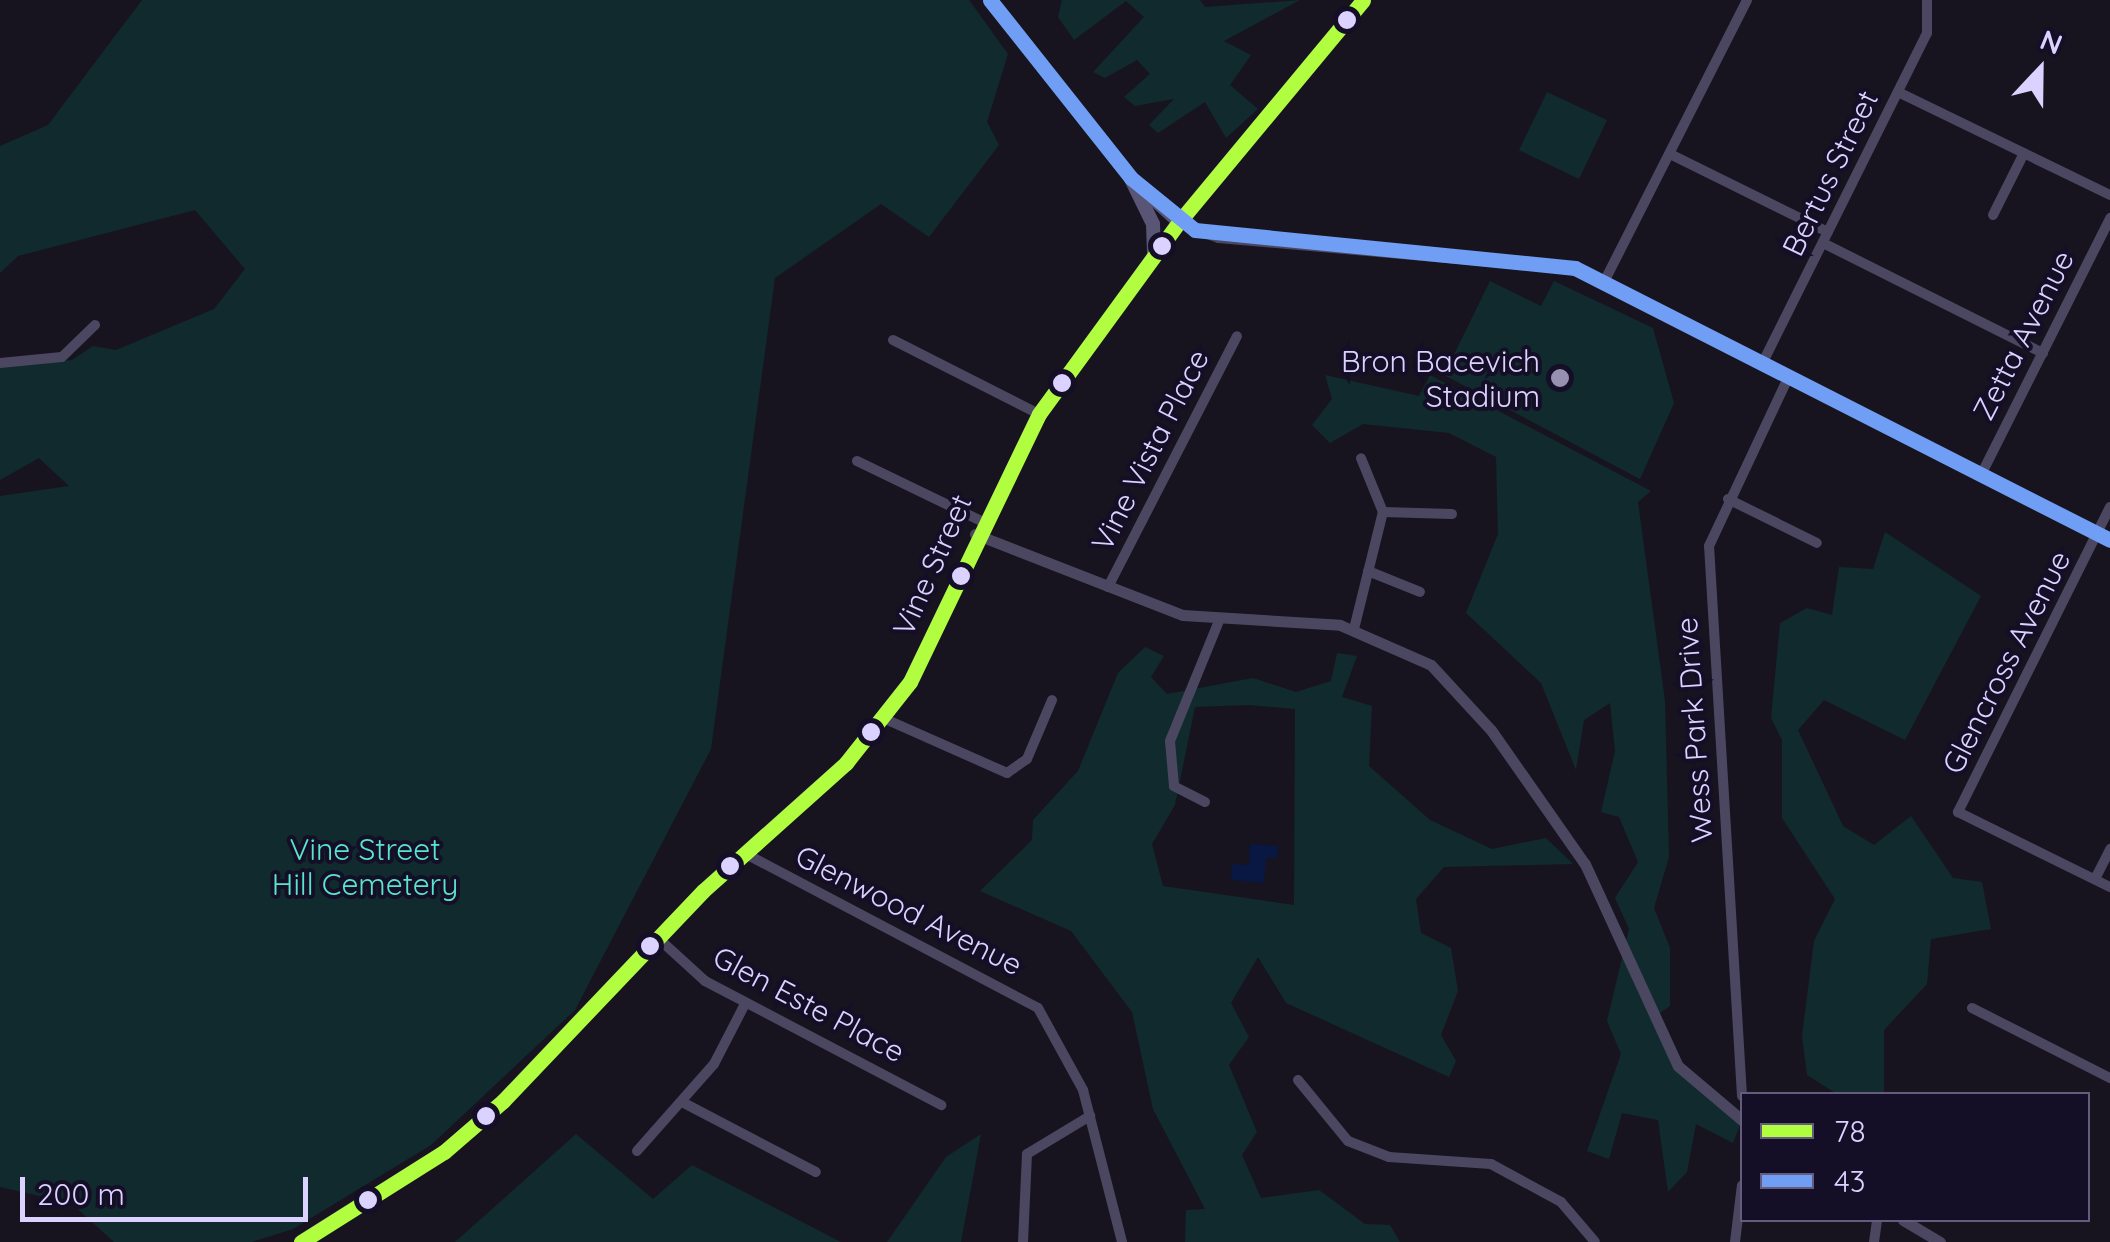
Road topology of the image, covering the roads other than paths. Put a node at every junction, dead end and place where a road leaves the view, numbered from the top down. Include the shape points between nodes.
1 (990, 0) edge
2 (1363, 0) edge
3 (1748, 0) edge
4 (1927, 0) edge
5 (1898, 92) junction
6 (2024, 153) junction
7 (1670, 154) junction
8 (1131, 178) junction
9 (2110, 195) edge
10 (1993, 215) dead end
11 (2110, 218) edge
12 (1180, 222) junction
13 (1825, 238) junction
14 (1153, 258) junction
15 (1604, 282) junction
16 (95, 325) dead end
17 (1237, 336) dead end
18 (892, 340) dead end
19 (2043, 354) junction
20 (0, 363) edge
21 (1762, 364) junction
22 (1788, 378) junction
23 (1039, 414) junction
24 (1362, 458) dead end
25 (858, 460) dead end
26 (1981, 475) junction
27 (1728, 499) junction
28 (2110, 506) edge
29 (1383, 512) junction
30 (1452, 514) dead end
31 (978, 528) junction
32 (2098, 533) junction
33 (2110, 540) edge
34 (1817, 543) dead end
35 (1368, 571) junction
36 (1108, 587) junction
37 (1420, 592) dead end
38 (1219, 621) junction
39 (1354, 629) junction
40 (1052, 700) dead end
41 (883, 718) junction
42 (1205, 802) dead end
43 (2110, 849) edge
44 (746, 854) junction
45 (2095, 879) junction
46 (2110, 887) edge
47 (659, 939) junction
48 (745, 1004) junction
49 (1972, 1008) dead end
50 (2110, 1078) edge
51 (1298, 1080) dead end
52 (1742, 1092) edge
53 (682, 1102) junction
54 (941, 1105) dead end
55 (1090, 1116) junction
56 (1740, 1118) edge
57 (637, 1151) dead end
58 (816, 1172) dead end
59 (1740, 1199) edge
60 (1905, 1222) edge
61 (300, 1242) edge
62 (1023, 1242) edge
63 (1122, 1242) edge
64 (1595, 1242) edge
65 (1734, 1242) edge
66 (1940, 1242) edge

1 - 8 main road
2 - 12 main road, Vine Street
3 - 7 street
4 - 5 street, Bertus Street via 1927,33
5 - 6 street
5 - 13 street, Bertus Street
6 - 9 street
6 - 10 street
7 - 13 street
7 - 15 street
8 - 12 main road
8 - 14 main road via 1153,224
11 - 19 street, Zetta Avenue
12 - 14 main road, Vine Street
12 - 15 street via 1252,241 1543,260
13 - 19 street
13 - 21 street, Bertus Street
14 - 23 main road, Vine Street
15 - 21 street
16 - 20 street via 62,356
17 - 36 street, Vine Vista Place
18 - 23 street
19 - 26 street, Zetta Avenue
21 - 22 street
22 - 26 street
22 - 27 street, Wess Park Drive
23 - 31 main road, Vine Street
24 - 29 street
25 - 31 street
26 - 32 street
27 - 34 street
27 - 52 street, Wess Park Drive via 1708,559
28 - 32 street, Glencross Avenue
29 - 30 street
29 - 35 street
31 - 36 street
31 - 41 main road, Vine Street via 910,682
32 - 33 street
32 - 45 street, Glencross Avenue via 1958,812
35 - 37 street
35 - 39 street
36 - 38 street
38 - 39 street
38 - 42 street via 1170,740 1174,786
39 - 56 street via 1420,658 1491,730 1585,864 1678,1066
40 - 41 street via 1027,760 1007,772
41 - 44 main road, Vine Street
43 - 45 street
44 - 47 main road, Vine Street
44 - 55 street, Glenwood Avenue via 1028,1000 1061,1040
45 - 46 street
47 - 48 street, Glen Este Place
47 - 61 main road, Vine Street via 461,1138
48 - 53 street
48 - 54 street, Glen Este Place
49 - 50 street
51 - 64 street via 1348,1142 1389,1157 1491,1164 1561,1202
53 - 57 street
53 - 58 street
55 - 62 street via 1027,1154
55 - 63 street, Glenwood Avenue
59 - 65 street
60 - 66 street

